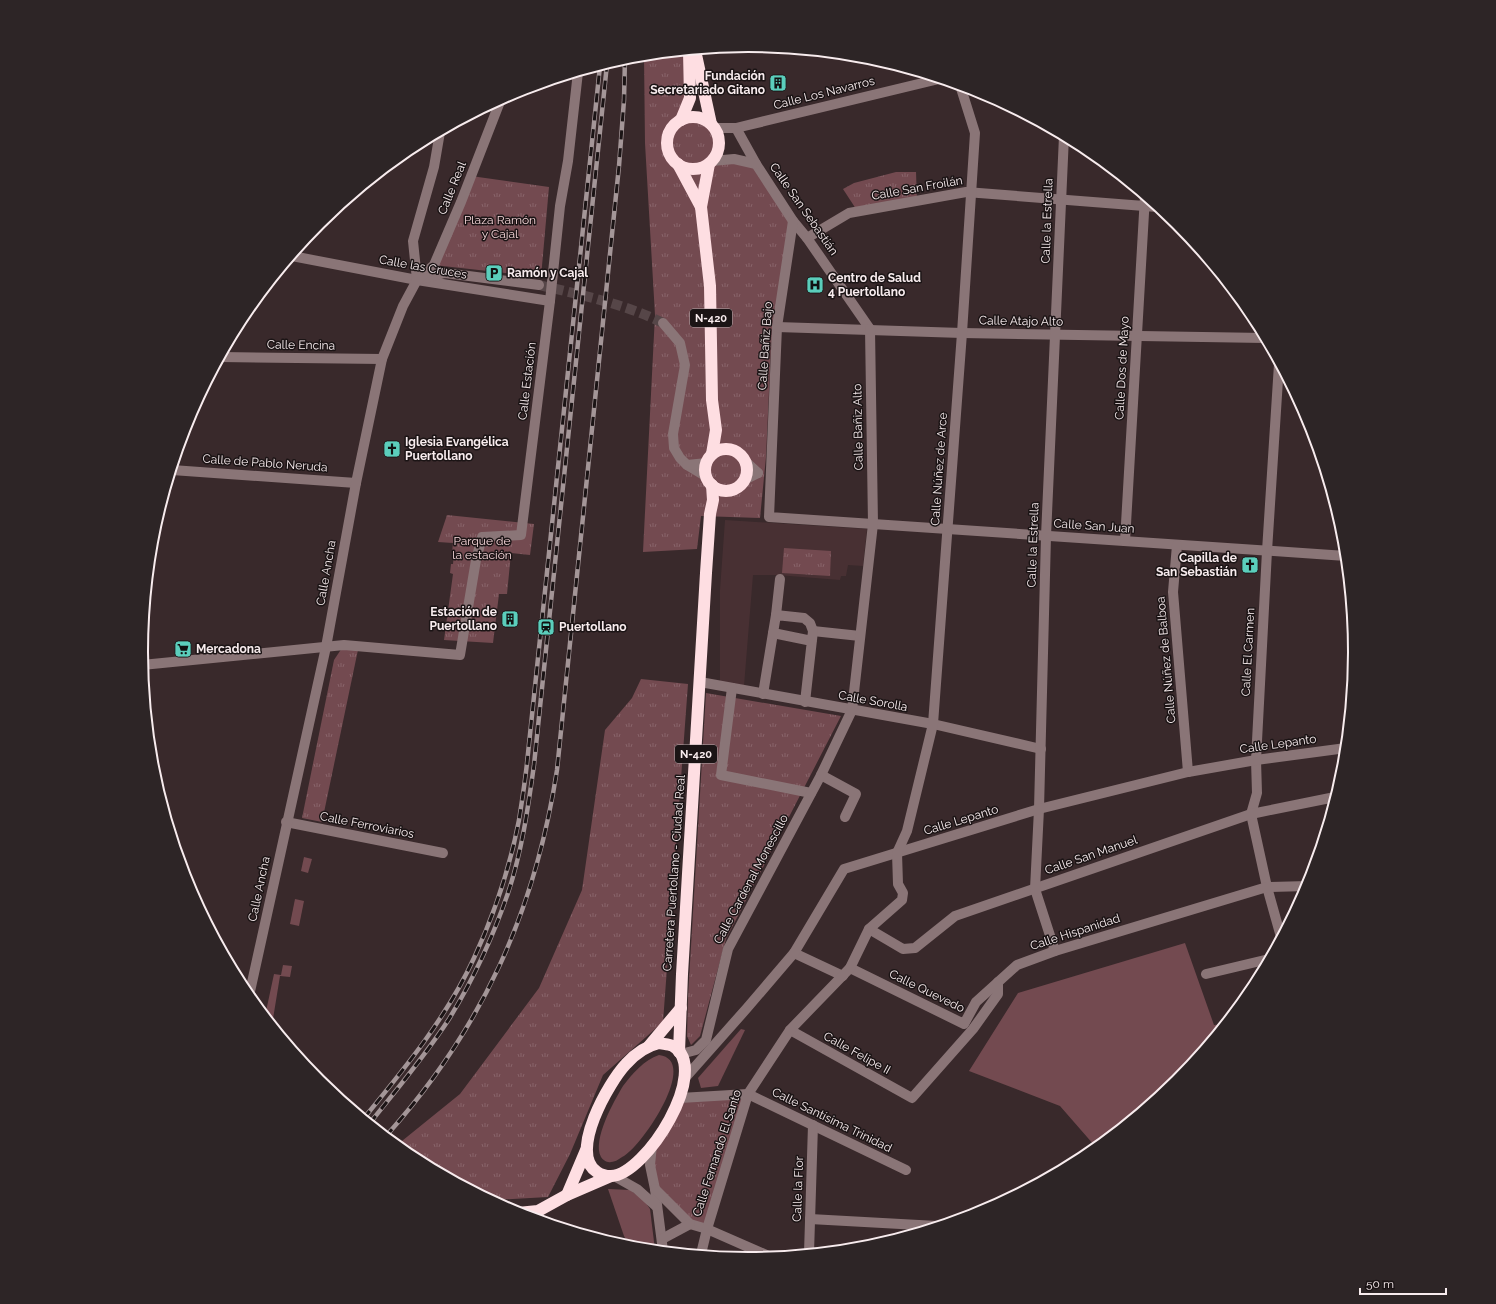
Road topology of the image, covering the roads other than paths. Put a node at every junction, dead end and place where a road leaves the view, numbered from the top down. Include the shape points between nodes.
1 (696, 54) edge
2 (689, 55) edge
3 (577, 77) edge
4 (931, 81) edge
5 (962, 92) edge
6 (498, 107) edge
7 (681, 120) junction
8 (713, 126) junction
9 (736, 128) junction
10 (439, 138) edge
11 (1064, 142) edge
12 (711, 162) junction
13 (678, 164) junction
14 (756, 164) junction
15 (971, 192) junction
16 (1061, 200) junction
17 (1144, 201) edge
18 (1145, 201) edge
19 (701, 207) junction
20 (793, 221) junction
21 (807, 238) junction
22 (296, 257) edge
23 (417, 280) junction
24 (539, 285) tunnel mouth
25 (550, 301) junction
26 (663, 323) tunnel mouth
27 (777, 328) junction
28 (870, 329) junction
29 (962, 333) junction
30 (1056, 335) junction
31 (1137, 336) junction
32 (1259, 338) edge
33 (225, 357) edge
34 (382, 360) junction
35 (1278, 372) edge
36 (716, 430) junction
37 (733, 450) junction
38 (710, 458) junction
39 (746, 462) junction
40 (687, 465) junction
41 (176, 470) edge
42 (758, 473) junction
43 (771, 474) junction
44 (744, 480) junction
45 (709, 481) junction
46 (356, 483) junction
47 (727, 491) junction
48 (713, 500) junction
49 (769, 517) joint
50 (873, 524) junction
51 (947, 529) junction
52 (1046, 536) junction
53 (1125, 541) junction
54 (1177, 545) junction
55 (1267, 551) junction
56 (1340, 556) edge
57 (780, 579) dead end
58 (776, 615) junction
59 (773, 633) junction
60 (812, 636) junction
61 (860, 636) junction
62 (326, 647) junction
63 (148, 664) edge
64 (700, 682) junction
65 (732, 688) junction
66 (763, 694) junction
67 (805, 702) junction
68 (852, 710) junction
69 (933, 724) junction
70 (1041, 749) junction
71 (1340, 749) edge
72 (1256, 760) junction
73 (1188, 772) junction
74 (821, 775) junction
75 (811, 793) junction
76 (1330, 798) edge
77 (1039, 810) junction
78 (1251, 814) junction
79 (845, 817) dead end
80 (286, 822) junction
81 (443, 853) dead end
82 (896, 853) junction
83 (1300, 886) edge
84 (1267, 887) junction
85 (1035, 888) junction
86 (869, 929) junction
87 (1279, 930) edge
88 (1055, 951) junction
89 (794, 953) junction
90 (1263, 961) edge
91 (850, 968) junction
92 (1206, 974) dead end
93 (843, 976) junction
94 (998, 982) junction
95 (251, 988) edge
96 (681, 1008) junction
97 (790, 1030) junction
98 (649, 1046) junction
99 (680, 1053) junction
100 (685, 1078) junction
101 (748, 1094) junction
102 (680, 1098) junction
103 (813, 1125) junction
104 (652, 1145) junction
105 (587, 1149) junction
106 (906, 1170) dead end
107 (613, 1176) junction
108 (655, 1190) junction
109 (567, 1195) junction
110 (657, 1207) junction
111 (533, 1212) edge
112 (810, 1219) junction
113 (690, 1224) junction
114 (924, 1225) edge
115 (706, 1230) junction
116 (662, 1239) junction
117 (663, 1246) edge
118 (809, 1249) edge
119 (702, 1250) edge
120 (758, 1252) edge

1 - 8 highway, N-420
2 - 7 highway, N-420 via 690,98
3 - 25 street, Calle Estación
4 - 9 street, Calle Los Navarros
5 - 15 street, Calle Núñez de Arce via 974,133
6 - 23 street, Calle Real via 434,265
7 - 8 highway via 702,119
7 - 13 highway, N-420 via 668,138 669,152
8 - 9 street, Calle Los Navarros
8 - 12 highway, N-420 via 719,145 717,154
9 - 14 street, Calle San Sebastián
10 - 23 street via 434,167 413,240
11 - 16 street, Calle la Estrella
12 - 13 highway via 702,168 694,169
12 - 14 street, Calle San Sebastián via 734,159
12 - 19 highway, N-420
13 - 19 highway, N-420
14 - 20 street, Calle San Sebastián
15 - 16 street, Calle San Froilán
15 - 21 street, Calle San Froilán via 849,213
15 - 29 street, Calle Núñez de Arce
16 - 17 street, Calle San Froilán
16 - 30 street, Calle la Estrella
18 - 31 street, Calle Dos de Mayo
19 - 36 highway, N-420 via 710,286 712,400
20 - 21 street, Calle San Sebastián
20 - 27 street, Calle Bañiz Bajo
21 - 28 street, Calle San Sebastián
22 - 23 street, Calle las Cruces
23 - 24 street via 445,273
23 - 25 street, Calle las Cruces
23 - 34 street, Calle Ancha via 403,306
25 - 62 street, Calle Estación via 521,535 482,537 460,655 359,645
26 - 40 street via 680,343 685,365 673,434 674,448
27 - 28 street, Calle Atajo Alto
27 - 43 street, Calle Bañiz Bajo
28 - 29 street, Calle Atajo Alto
28 - 50 street, Calle Bañiz Alto
29 - 30 street, Calle Atajo Alto
29 - 51 street, Calle Núñez de Arce
30 - 31 street, Calle Atajo Alto
30 - 52 street, Calle la Estrella
31 - 32 street, Calle Atajo Alto
31 - 53 street, Calle Dos de Mayo
33 - 34 street, Calle Encina
34 - 46 street, Calle Ancha
35 - 55 street, Calle El Carmen
36 - 37 highway
36 - 38 highway, N-420
37 - 38 highway via 721,450
37 - 39 highway
38 - 40 street
38 - 45 highway, N-420 via 706,468
39 - 42 street
39 - 44 highway via 747,474
40 - 45 street
41 - 46 street, Calle de Pablo Neruda
42 - 43 street
42 - 44 street
43 - 49 street, Calle Bañiz Bajo
44 - 47 highway via 734,490
45 - 47 highway via 720,490
45 - 48 highway, Carretera Puertollano - Ciudad Real / N-420
46 - 62 street, Calle Ancha
47 - 48 highway
48 - 64 highway, Carretera Puertollano - Ciudad Real / N-420
49 - 50 street, Calle San Juan
50 - 51 street, Calle San Juan
50 - 61 street, Calle Cardenal Monescillo
51 - 52 street, Calle San Juan
51 - 69 street, Calle Núñez de Arce
52 - 53 street, Calle San Juan
52 - 70 street, Calle la Estrella
53 - 54 street, Calle San Juan
54 - 55 street, Calle San Juan
54 - 73 street, Calle Núñez de Balboa via 1173,592
55 - 56 street, Calle San Juan
55 - 72 street, Calle El Carmen
57 - 58 street
58 - 59 street
58 - 60 street via 804,618 810,622
59 - 60 street
59 - 66 street
60 - 61 street
60 - 67 street
61 - 68 street, Calle Cardenal Monescillo
62 - 63 street
62 - 80 street, Calle Ancha
64 - 65 street, Calle Sorolla
64 - 96 highway, Carretera Puertollano - Ciudad Real / N-420
65 - 66 street, Calle Sorolla
65 - 75 street via 721,775
66 - 67 street, Calle Sorolla
67 - 68 street, Calle Sorolla
68 - 69 street, Calle Sorolla
68 - 74 street, Calle Cardenal Monescillo
69 - 70 street, Calle Sorolla
69 - 82 street, Calle Núñez de Arce via 907,831
70 - 77 street, Calle la Estrella
71 - 72 street, Calle Lepanto
72 - 73 street, Calle Lepanto
72 - 78 street, Calle El Carmen via 1256,793
73 - 77 street, Calle Lepanto
74 - 75 street, Calle Cardenal Monescillo
74 - 79 street via 858,790
75 - 99 street, Calle Cardenal Monescillo via 728,949 706,1040 696,1050
76 - 78 street, Calle San Manuel
77 - 82 street, Calle Lepanto
77 - 85 street, Calle la Estrella
78 - 84 street, Calle El Carmen
78 - 85 street, Calle San Manuel
80 - 81 street, Calle Ferroviarios
80 - 95 street, Calle Ancha
82 - 86 street, Calle Fernando El Santo via 902,900
82 - 89 street, Calle Lepanto via 844,869
83 - 84 street, Calle Hispanidad
84 - 87 street, Calle El Carmen
84 - 88 street, Calle Hispanidad
85 - 86 street, Calle San Manuel via 955,916 915,948 903,949
85 - 88 street, Calle la Estrella
86 - 91 street, Calle Fernando El Santo
88 - 94 street, Calle Hispanidad via 1017,965
89 - 93 street
89 - 100 street, Calle Lepanto
90 - 92 street
91 - 93 street, Calle Fernando El Santo
91 - 94 street, Calle Quevedo via 964,1024 976,1002
93 - 97 street, Calle Fernando El Santo
94 - 97 street, Calle Felipe II via 998,994 973,1029 912,1098
96 - 98 highway
96 - 99 highway, Carretera Puertollano - Ciudad Real / N-420
97 - 101 street, Calle Fernando El Santo
98 - 99 highway via 666,1044 674,1046
98 - 105 highway via 626,1063 614,1078 589,1131
99 - 100 highway, Carretera Puertollano - Ciudad Real via 685,1066
100 - 102 highway
101 - 102 street
101 - 103 street, Calle Santísima Trinidad
101 - 115 street, Calle Fernando El Santo
102 - 104 highway via 662,1134
103 - 106 street, Calle Santísima Trinidad
103 - 112 street, Calle la Flor
104 - 107 highway via 633,1165
104 - 108 street via 650,1165
105 - 107 highway via 587,1161 593,1169 602,1176
105 - 109 highway
107 - 109 highway
107 - 110 street via 638,1189
108 - 110 street
108 - 113 street, Calle Fernando El Santo
109 - 111 highway
110 - 116 street
112 - 114 street
112 - 118 street, Calle la Flor
113 - 115 street, Calle Fernando El Santo
113 - 116 street, Calle Fernando El Santo
115 - 119 street, Calle Fernando El Santo
115 - 120 street
116 - 117 street

